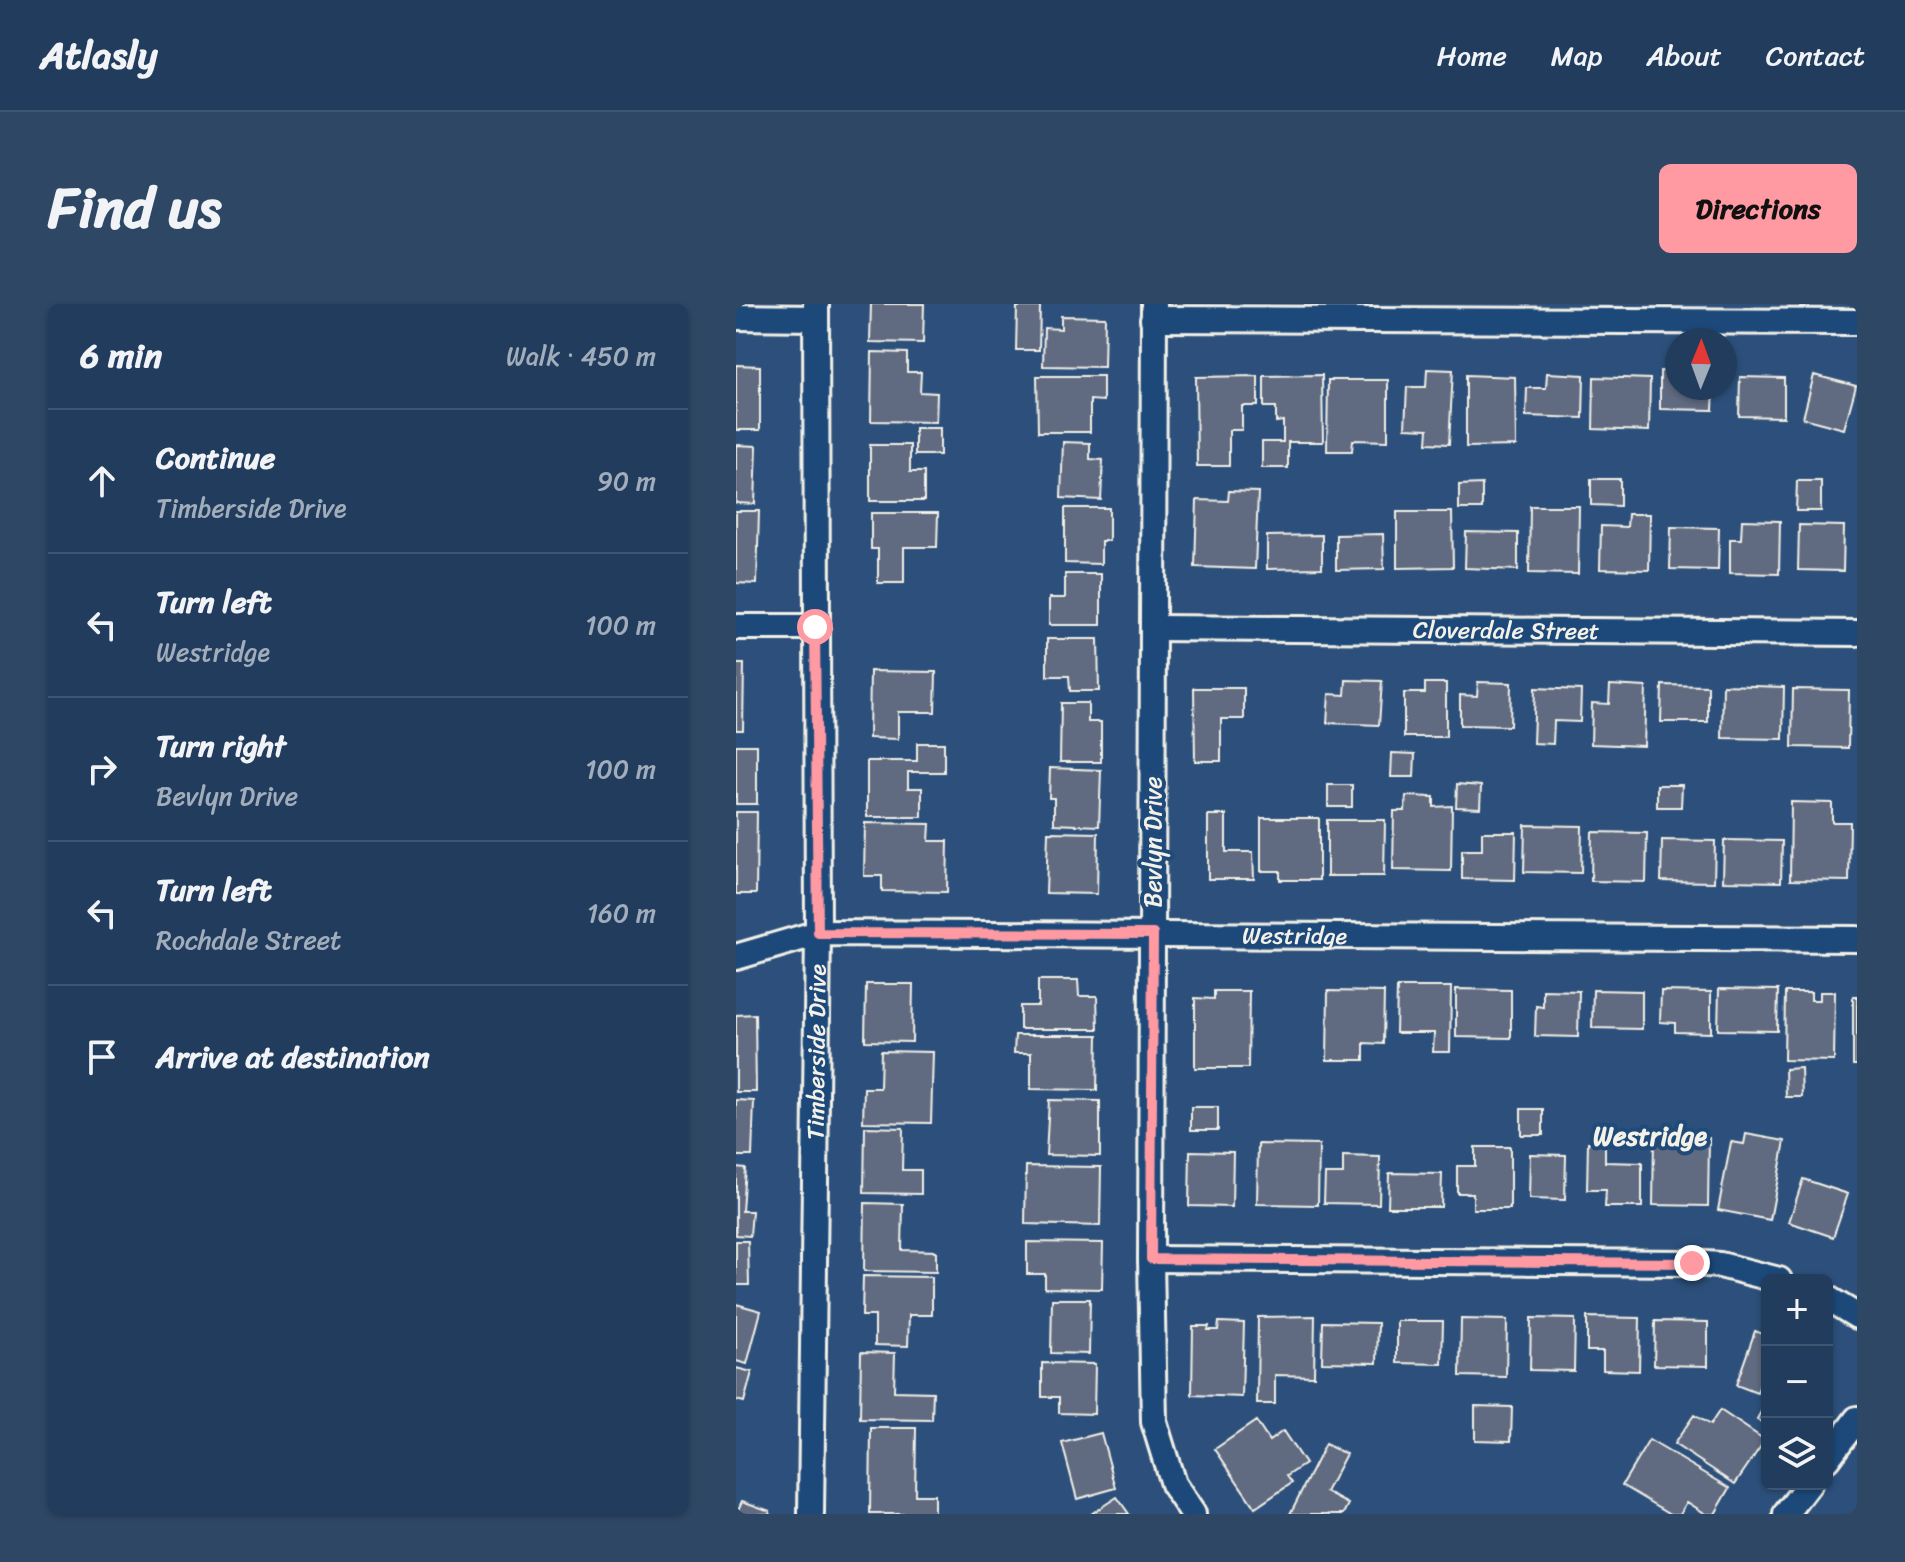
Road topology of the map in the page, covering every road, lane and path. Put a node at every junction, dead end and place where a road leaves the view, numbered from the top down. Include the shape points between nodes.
1 (816, 311) edge
2 (1154, 311) edge
3 (736, 317) edge
4 (1857, 322) edge
5 (736, 627) edge
6 (815, 627) junction
7 (1154, 628) junction
8 (1857, 633) edge
9 (818, 933) junction
10 (1153, 934) junction
11 (1857, 939) edge
12 (736, 957) edge
13 (1151, 1259) junction
14 (1761, 1275) edge
15 (1833, 1302) edge
16 (1857, 1316) edge
17 (1857, 1419) edge
18 (1833, 1451) edge
19 (1804, 1490) edge
20 (811, 1514) edge
21 (1193, 1514) edge
22 (1786, 1514) edge

1 - 3 street
1 - 6 street, Timberside Drive
2 - 4 street
2 - 7 street, Bevlyn Drive
5 - 6 street
6 - 9 street, Timberside Drive
7 - 8 street, Cloverdale Street
7 - 10 street, Bevlyn Drive
9 - 10 street, Westridge
9 - 12 street, Westridge
9 - 20 street, Timberside Drive
10 - 11 street, Westridge
10 - 13 street, Bevlyn Drive
13 - 14 street via 1692,1263
13 - 21 street, Bevlyn Drive via 1154,1422 1173,1484
15 - 16 street
17 - 18 street
19 - 22 street

